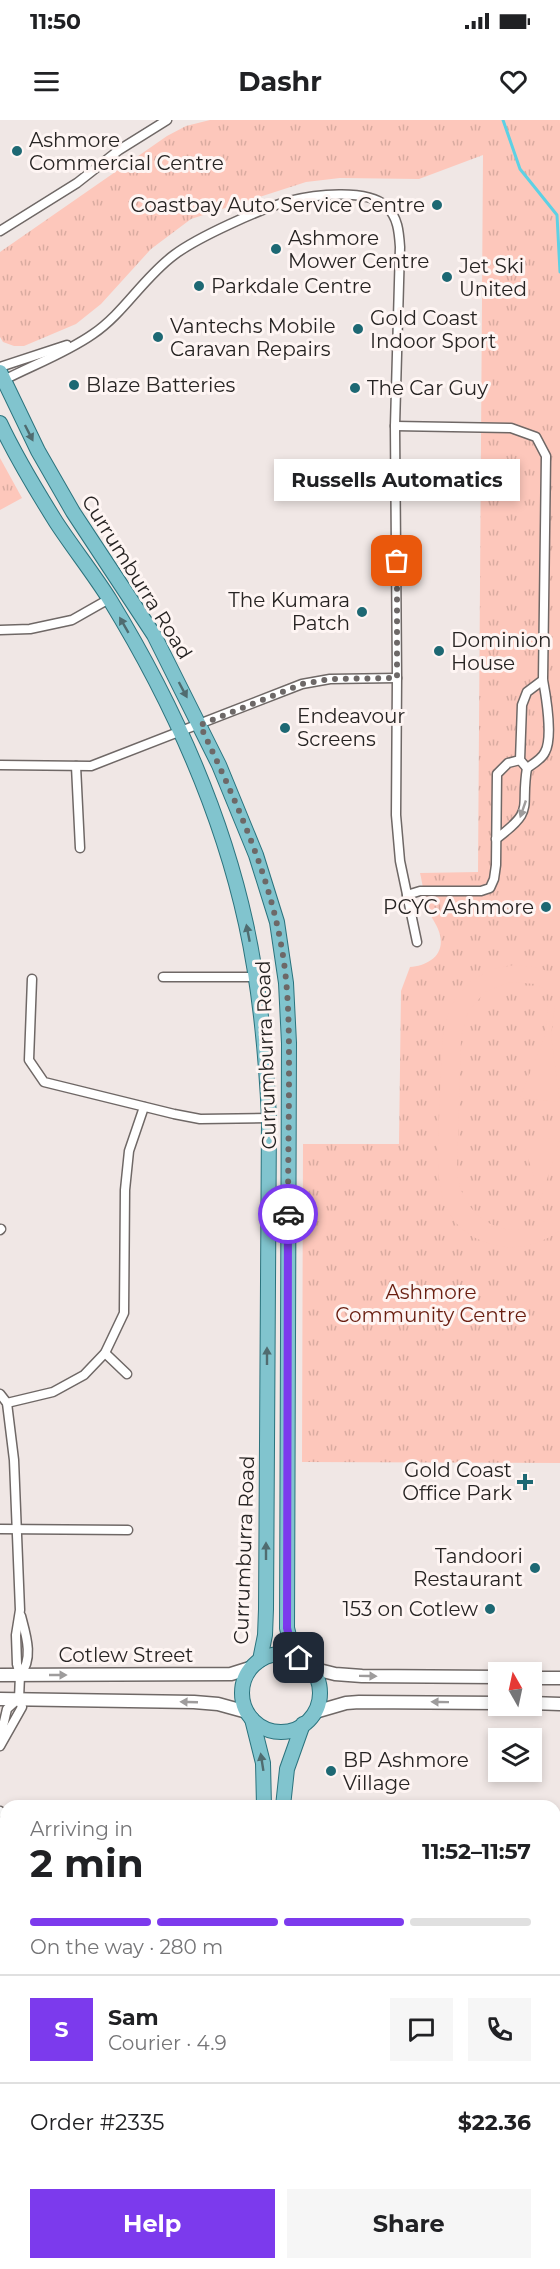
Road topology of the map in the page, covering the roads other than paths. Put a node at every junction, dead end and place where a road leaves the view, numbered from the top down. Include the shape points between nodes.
1 (167, 120) edge
2 (0, 231) edge
3 (1, 375) edge
4 (0, 423) edge
5 (395, 426) junction
6 (109, 599) junction
7 (0, 630) edge
8 (397, 678) junction
9 (543, 680) junction
10 (200, 725) junction
11 (180, 733) junction
12 (520, 760) junction
13 (0, 765) edge
14 (76, 766) junction
15 (527, 768) junction
16 (496, 839) junction
17 (80, 848) dead end
18 (407, 895) junction
19 (417, 942) dead end
20 (163, 977) dead end
21 (256, 977) junction
22 (33, 979) dead end
23 (289, 1043) junction
24 (144, 1107) junction
25 (269, 1118) junction
26 (105, 1353) junction
27 (127, 1374) dead end
28 (0, 1394) edge
29 (7, 1403) junction
30 (0, 1529) edge
31 (16, 1529) junction
32 (128, 1530) dead end
33 (299, 1658) junction
34 (255, 1664) junction
35 (311, 1668) junction
36 (0, 1675) edge
37 (20, 1675) junction
38 (488, 1677) edge
39 (542, 1678) edge
40 (560, 1678) edge
41 (0, 1699) edge
42 (19, 1699) junction
43 (488, 1703) edge
44 (542, 1703) edge
45 (560, 1704) edge
46 (315, 1712) junction
47 (249, 1716) junction
48 (303, 1725) junction
49 (0, 1739) edge
50 (0, 1746) edge
51 (264, 1800) edge
52 (284, 1800) edge

1 - 2 street
3 - 5 street via 87,338 112,319 174,255 207,236 288,201 327,195 364,196 385,204 398,225
3 -> 10 main road, Currumburra Road via 73,512 149,627
4 - 6 main road, Currumburra Road via 50,512
5 - 8 street
5 - 9 street via 511,428 536,437 546,456
6 - 7 street via 72,620 30,629
11 -> 6 main road, Currumburra Road
8 - 10 street via 330,679 302,684
8 - 18 street via 396,815
9 - 12 street via 527,692 522,705
9 - 15 street via 548,710 547,747 544,755
10 - 11 street
10 - 23 main road, Currumburra Road via 256,855 274,911 286,983
11 - 14 street via 91,766
21 -> 11 main road, Currumburra Road via 232,870
12 - 15 street
12 - 16 street via 508,763 497,774
13 - 14 street
14 - 17 street
15 -> 16 street via 523,815
16 - 18 street via 490,888
18 - 19 street
20 - 21 street
21 - 25 main road, Currumburra Road
22 - 24 street via 29,1060 44,1082
23 - 25 main road via 278,1110
23 - 33 main road, Currumburra Road via 287,1611 290,1640
24 - 25 street via 200,1119
24 - 26 street via 129,1151 125,1190 124,1313
34 -> 25 main road, Currumburra Road via 265,1635 266,1609
26 - 27 street
26 - 29 street via 84,1375 53,1392
28 - 29 street
29 - 31 street
30 - 31 street
31 - 32 street
31 - 37 street via 20,1610 28,1663
33 - 34 main road via 279,1654
33 - 35 main road
37 -> 34 main road, Cotlew Street via 231,1674
34 - 47 main road via 243,1682 242,1697
35 -> 38 main road via 362,1676
35 - 46 main road via 320,1689
36 - 37 main road, Cotlew Street
37 - 42 street
39 - 40 main road
41 - 42 main road
47 -> 42 main road via 218,1704 194,1701
42 - 49 street via 7,1709
42 - 50 street via 21,1710
43 -> 46 main road via 346,1703
44 - 45 main road
46 - 48 main road
47 - 48 main road via 263,1728 276,1731
51 -> 47 main road via 263,1763
48 - 52 main road via 287,1769

